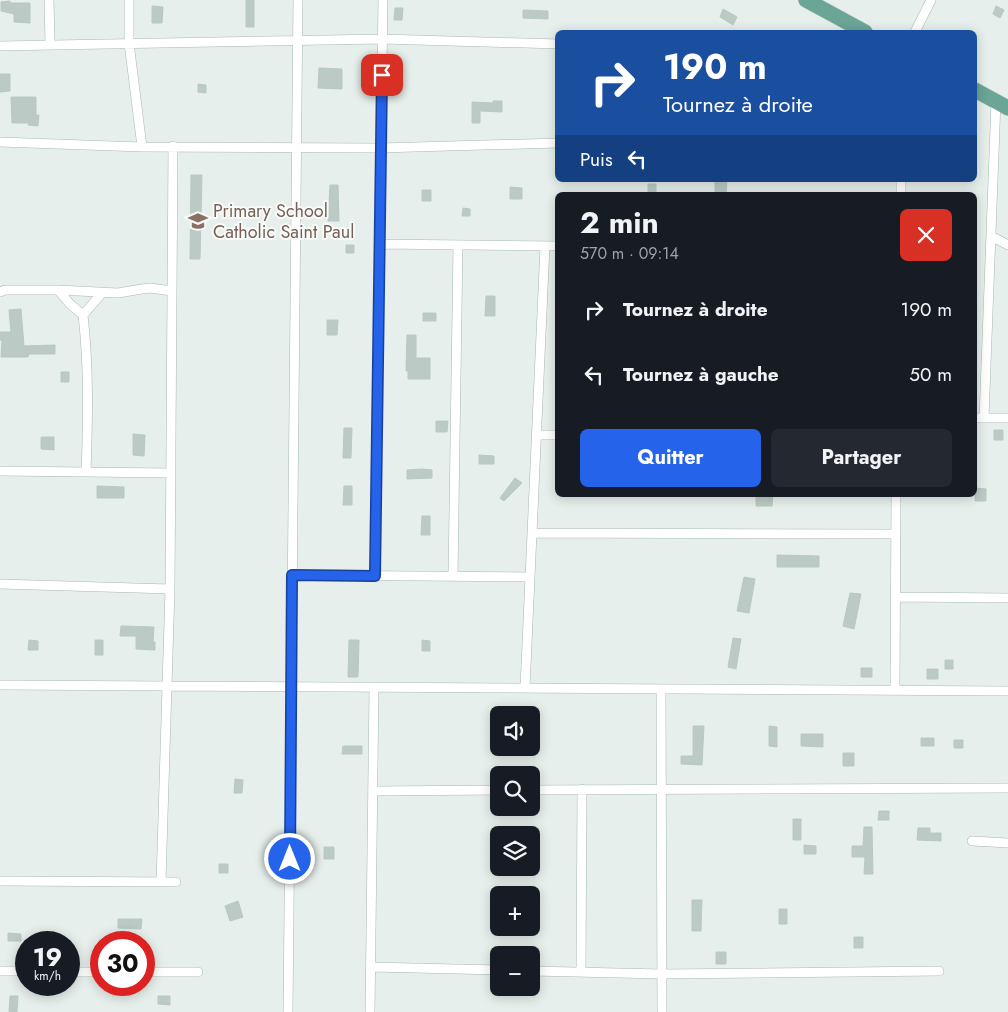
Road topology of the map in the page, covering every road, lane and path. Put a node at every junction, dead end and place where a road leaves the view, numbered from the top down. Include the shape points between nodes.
1 (49, 0) edge
2 (129, 0) edge
3 (298, 0) edge
4 (383, 0) edge
5 (806, 0) edge
6 (931, 0) edge
7 (861, 30) edge
8 (916, 30) edge
9 (382, 39) junction
10 (297, 40) junction
11 (129, 43) junction
12 (555, 44) edge
13 (50, 45) junction
14 (0, 46) edge
15 (977, 91) edge
16 (1002, 104) edge
17 (0, 142) edge
18 (555, 143) edge
19 (173, 146) junction
20 (142, 147) junction
21 (297, 147) junction
22 (380, 148) junction
23 (991, 236) junction
24 (380, 244) junction
25 (458, 245) junction
26 (1008, 245) edge
27 (544, 246) junction
28 (555, 246) edge
29 (58, 290) junction
30 (172, 291) junction
31 (0, 292) edge
32 (102, 293) junction
33 (83, 315) junction
34 (980, 418) edge
35 (1008, 418) edge
36 (536, 435) junction
37 (555, 435) edge
38 (0, 471) edge
39 (86, 472) junction
40 (171, 473) junction
41 (896, 497) edge
42 (532, 534) junction
43 (896, 534) junction
44 (292, 575) junction
45 (375, 576) junction
46 (453, 576) junction
47 (530, 577) junction
48 (0, 584) edge
49 (170, 589) junction
50 (896, 597) junction
51 (1008, 598) edge
52 (0, 685) edge
53 (167, 686) junction
54 (291, 687) junction
55 (374, 687) junction
56 (525, 688) junction
57 (661, 689) junction
58 (896, 690) junction
59 (1008, 691) edge
60 (1008, 788) edge
61 (582, 789) junction
62 (662, 789) junction
63 (490, 790) edge
64 (540, 790) edge
65 (373, 791) junction
66 (972, 841) dead end
67 (1008, 843) edge
68 (0, 881) edge
69 (161, 882) junction
70 (176, 882) dead end
71 (371, 968) junction
72 (490, 970) edge
73 (0, 971) edge
74 (15, 971) edge
75 (540, 971) edge
76 (939, 971) dead end
77 (155, 972) edge
78 (198, 972) dead end
79 (581, 972) junction
80 (662, 974) junction
81 (288, 1012) edge
82 (370, 1012) edge
83 (662, 1012) edge

1 - 13 street
2 - 11 street
3 - 10 street
4 - 9 street
5 - 7 main road
6 - 8 street
9 - 10 street
9 - 12 street
9 - 22 street
10 - 11 street
10 - 21 street
11 - 13 street
11 - 20 street
13 - 14 street
15 - 16 main road
16 - 23 street
17 - 20 street
18 - 22 street
19 - 20 street
19 - 21 street
19 - 30 street
21 - 22 street
21 - 44 street
22 - 24 street
23 - 26 street
23 - 34 street
24 - 25 street
24 - 45 street
25 - 27 street
25 - 46 street
27 - 28 street
27 - 36 street
29 - 31 street
29 - 32 street
29 - 33 street
30 - 32 street via 150,288
30 - 40 street
32 - 33 street
33 - 39 street via 89,413
34 - 35 street
36 - 37 street
36 - 42 street
38 - 39 street
39 - 40 street
40 - 49 street
41 - 43 street
42 - 43 street
42 - 47 street
43 - 50 street
44 - 45 street
44 - 54 street
45 - 46 street
46 - 47 street
47 - 56 street
48 - 49 street
49 - 53 street
50 - 51 street
50 - 58 street
52 - 53 street
53 - 54 street
53 - 69 street
54 - 55 street
54 - 81 street
55 - 56 street
55 - 65 street
56 - 57 street
57 - 58 street
57 - 62 street
58 - 59 street
60 - 62 street
61 - 62 street
61 - 64 street
61 - 79 street
62 - 80 street
63 - 65 street
65 - 71 street
66 - 67 street
68 - 69 street
69 - 70 street
71 - 72 street
71 - 82 street
73 - 74 street
75 - 79 street
76 - 80 street
77 - 78 street
79 - 80 street
80 - 83 street

